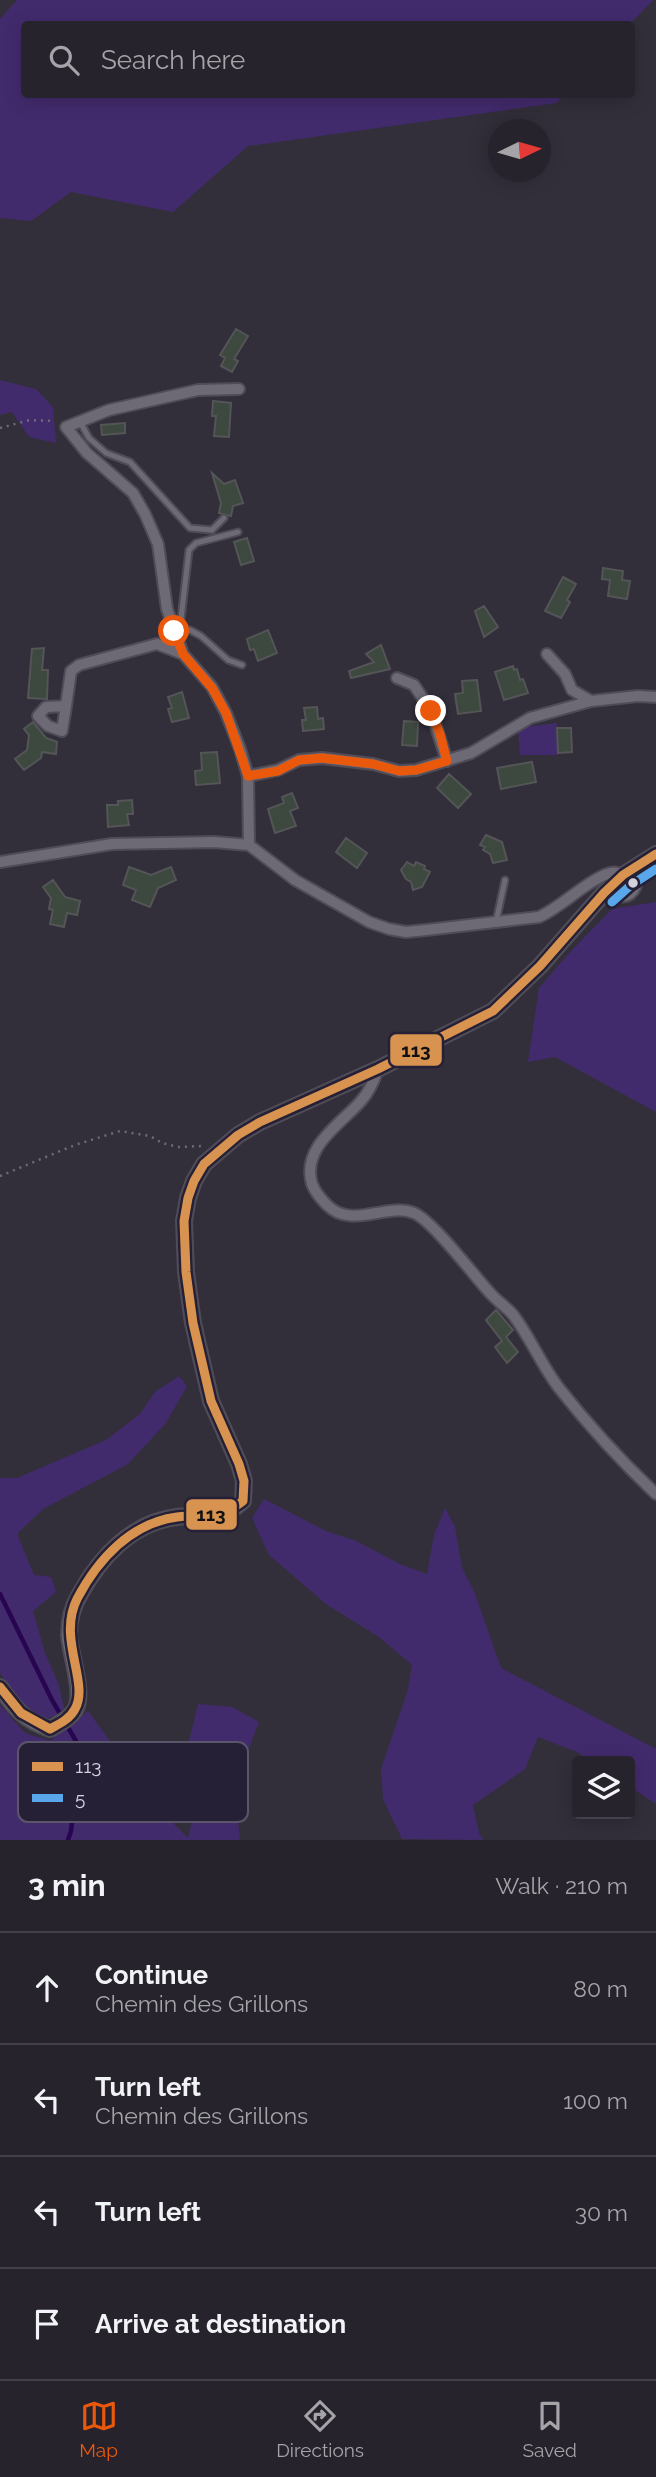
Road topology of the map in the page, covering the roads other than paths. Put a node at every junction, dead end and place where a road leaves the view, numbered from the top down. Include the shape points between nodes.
1 (239, 389) dead end
2 (79, 420) junction
3 (224, 518) dead end
4 (238, 532) dead end
5 (174, 631) junction
6 (183, 654) junction
7 (547, 654) dead end
8 (242, 665) dead end
9 (397, 677) dead end
10 (656, 697) edge
11 (591, 701) junction
12 (66, 706) dead end
13 (447, 761) junction
14 (248, 776) junction
15 (250, 845) junction
16 (0, 853) edge
17 (656, 854) edge
18 (16, 858) junction
19 (0, 862) edge
20 (629, 871) junction
21 (505, 880) dead end
22 (604, 893) junction
23 (495, 922) junction
24 (378, 1069) junction
25 (656, 1494) edge
26 (0, 1687) edge

1 - 2 street via 198,390
2 - 3 lane via 89,438 106,453 130,462 190,528 212,530
2 - 5 street via 66,427 87,453 133,493 145,514 158,544
4 - 5 lane via 196,542 189,550 181,619
5 - 6 street
5 - 8 lane via 190,630 228,660
6 - 12 street via 158,644 79,665 71,671
6 - 14 street via 226,713
7 - 11 street via 572,690
9 - 13 street via 414,685 431,711
10 - 11 street
11 - 13 street via 530,718 471,753
13 - 14 street via 399,771 311,759
14 - 15 street
15 - 18 street via 112,844
15 - 23 street via 295,880 389,929 406,932
16 - 18 street
17 - 20 street
18 - 19 street
20 - 22 street
20 - 22 lane via 640,881 635,894 622,900
20 - 23 street via 606,874 539,917
21 - 23 lane
22 - 24 street via 493,1011
24 - 25 street via 361,1102 317,1147 312,1182 319,1197 348,1216 415,1213 430,1226 513,1315 557,1386 618,1458
24 - 26 street via 260,1122 220,1149 204,1164 188,1198 184,1247 199,1352 211,1401 244,1481 243,1501 231,1512 216,1516 180,1516 140,1528 103,1559 70,1617 78,1690 77,1708 66,1720 50,1729 31,1723

